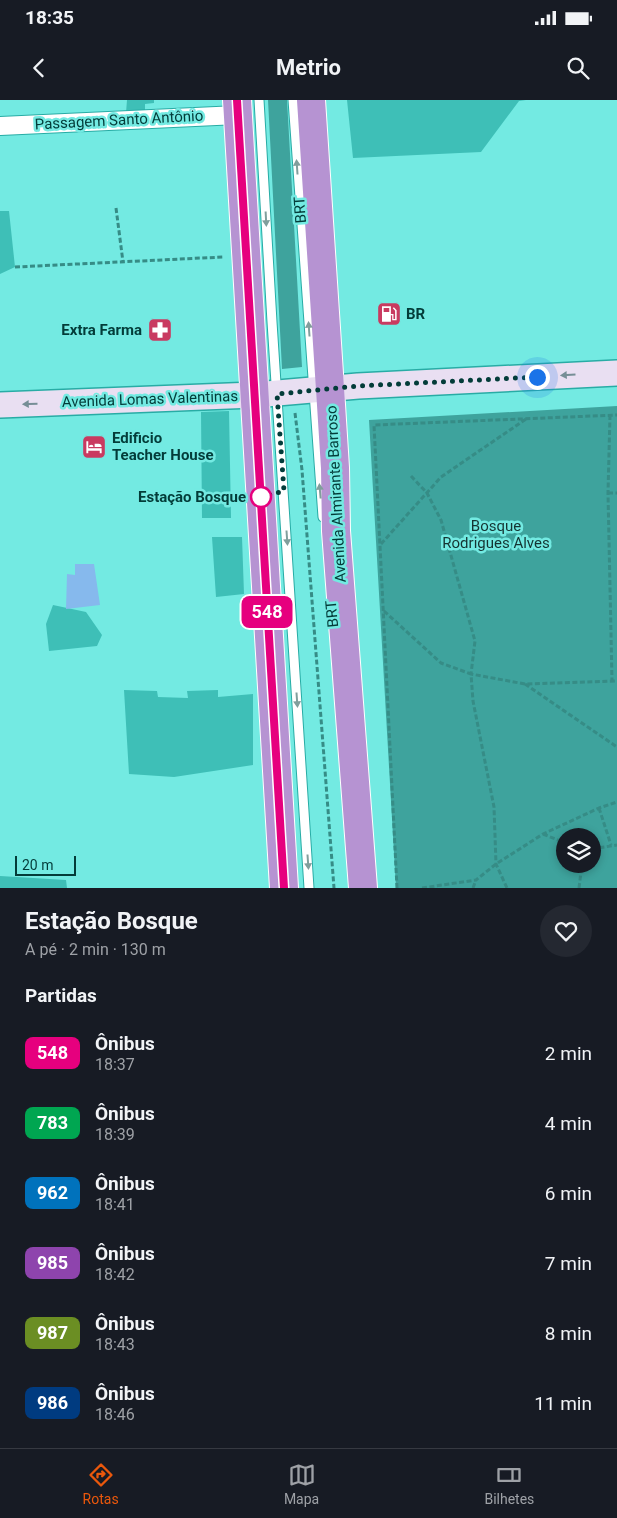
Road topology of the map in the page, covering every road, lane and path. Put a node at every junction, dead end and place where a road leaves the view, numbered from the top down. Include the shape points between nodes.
1 (293, 100) edge
2 (311, 100) edge
3 (245, 105) edge
4 (0, 126) edge
5 (116, 208) dead end
6 (246, 256) junction
7 (122, 262) junction
8 (15, 267) dead end
9 (617, 372) edge
10 (293, 392) junction
11 (0, 405) edge
12 (617, 414) edge
13 (610, 415) junction
14 (527, 418) junction
15 (411, 476) dead end
16 (428, 493) junction
17 (608, 493) junction
18 (617, 493) edge
19 (324, 528) dead end
20 (380, 545) junction
21 (383, 611) junction
22 (472, 674) junction
23 (612, 681) junction
24 (617, 682) edge
25 (525, 684) junction
26 (340, 703) dead end
27 (617, 747) edge
28 (617, 802) edge
29 (599, 808) junction
30 (543, 834) junction
31 (556, 839) edge
32 (617, 845) edge
33 (612, 846) junction
34 (601, 848) edge
35 (496, 864) junction
36 (581, 873) edge
37 (476, 880) junction
38 (282, 888) edge
39 (310, 888) edge
40 (334, 888) edge
41 (356, 888) edge
42 (363, 888) edge
43 (397, 888) edge
44 (422, 888) edge
45 (473, 888) edge
46 (507, 888) edge
47 (579, 888) edge

10 -> 1 lane, BRT
2 - 10 highway, Avenida Almirante Barroso
3 - 4 street, Passagem Santo Antônio
3 - 6 highway, Avenida Almirante Barroso
3 -> 10 lane, BRT
5 - 7 path
6 - 7 path
6 - 10 highway, Avenida Almirante Barroso
7 - 8 path
9 -> 10 street, Avenida Lomas Valentinas
10 -> 11 street, Avenida Lomas Valentinas
19 -> 10 lane, BRT
10 - 38 highway, Avenida Almirante Barroso
10 -> 39 lane, BRT
10 - 40 path via 302,470
10 - 42 highway, Avenida Almirante Barroso via 335,468 336,531
12 - 13 path
13 - 14 path
13 - 17 path
14 - 16 path via 441,477
14 - 20 path via 374,425
15 - 16 path
16 - 20 path
16 - 22 path via 441,520 475,641
17 - 18 path
17 - 23 path
20 - 21 path
21 - 22 path via 441,663
21 - 43 path
22 - 25 path
22 - 35 path via 473,702 494,807
23 - 24 path
23 - 25 path
25 - 27 path
26 - 41 lane
28 - 29 path
29 - 30 path
29 - 33 path
30 - 31 path
30 - 35 path
32 - 33 path
33 - 34 path
35 - 37 path
35 - 46 path
36 - 47 path
37 - 44 path
37 - 45 path

